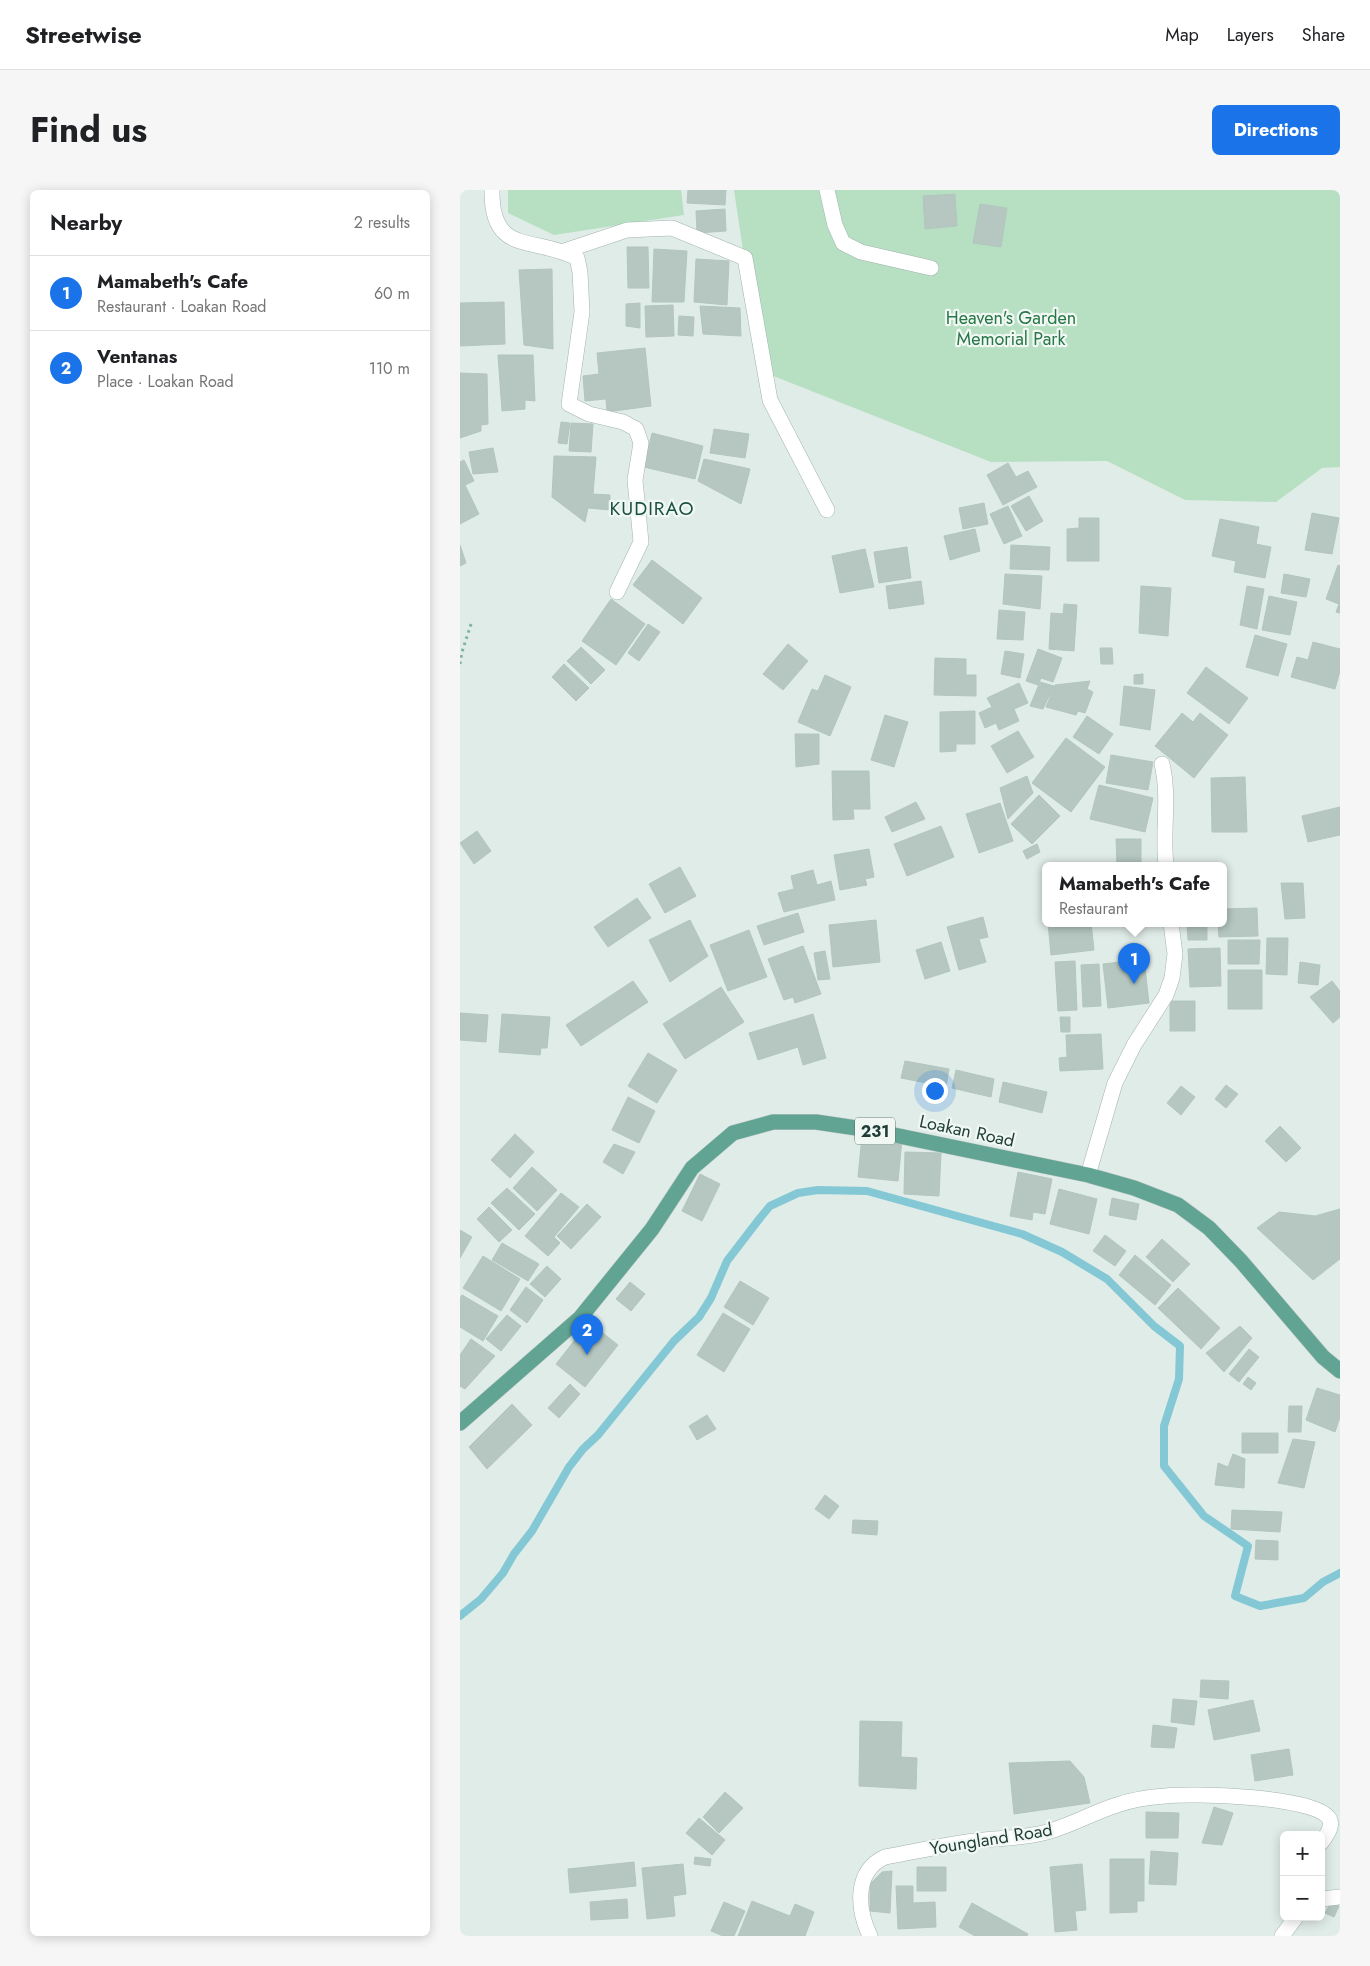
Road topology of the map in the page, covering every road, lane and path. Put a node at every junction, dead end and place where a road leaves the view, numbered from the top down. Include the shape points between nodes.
1 (492, 190) edge
2 (827, 190) edge
3 (564, 251) junction
4 (931, 268) dead end
5 (827, 510) dead end
6 (617, 592) dead end
7 (472, 622) dead end
8 (460, 664) edge
9 (1162, 764) dead end
10 (1166, 862) edge
11 (1172, 927) edge
12 (1088, 1175) junction
13 (1340, 1371) edge
14 (460, 1423) edge
15 (1325, 1838) edge
16 (1340, 1897) edge
17 (1325, 1899) edge
18 (1293, 1921) edge
19 (870, 1936) edge
20 (1282, 1936) edge

1 - 3 street via 491,208 497,225 507,237
2 - 4 street via 843,243 861,252
3 - 5 street via 627,230 672,228 745,258 770,400
3 - 6 street via 577,258 582,312 569,404 636,429 641,443 636,480 640,542
7 - 8 path
9 - 10 street via 1167,799
11 - 12 street via 1175,954 1172,978 1166,995 1134,1045 1115,1083
12 - 13 main road, Loakan Road / 231 via 1134,1188 1178,1206 1209,1228 1323,1357
12 - 14 main road, Loakan Road / 231 via 816,1122 773,1122 733,1133 692,1168 652,1229 580,1318
15 - 19 street, Youngland Road via 1331,1824 1329,1817 1321,1811 1280,1801 1220,1795 1165,1796 1117,1805 1043,1833 969,1842 876,1861 865,1877 861,1896 861,1912
16 - 17 street
18 - 20 street

